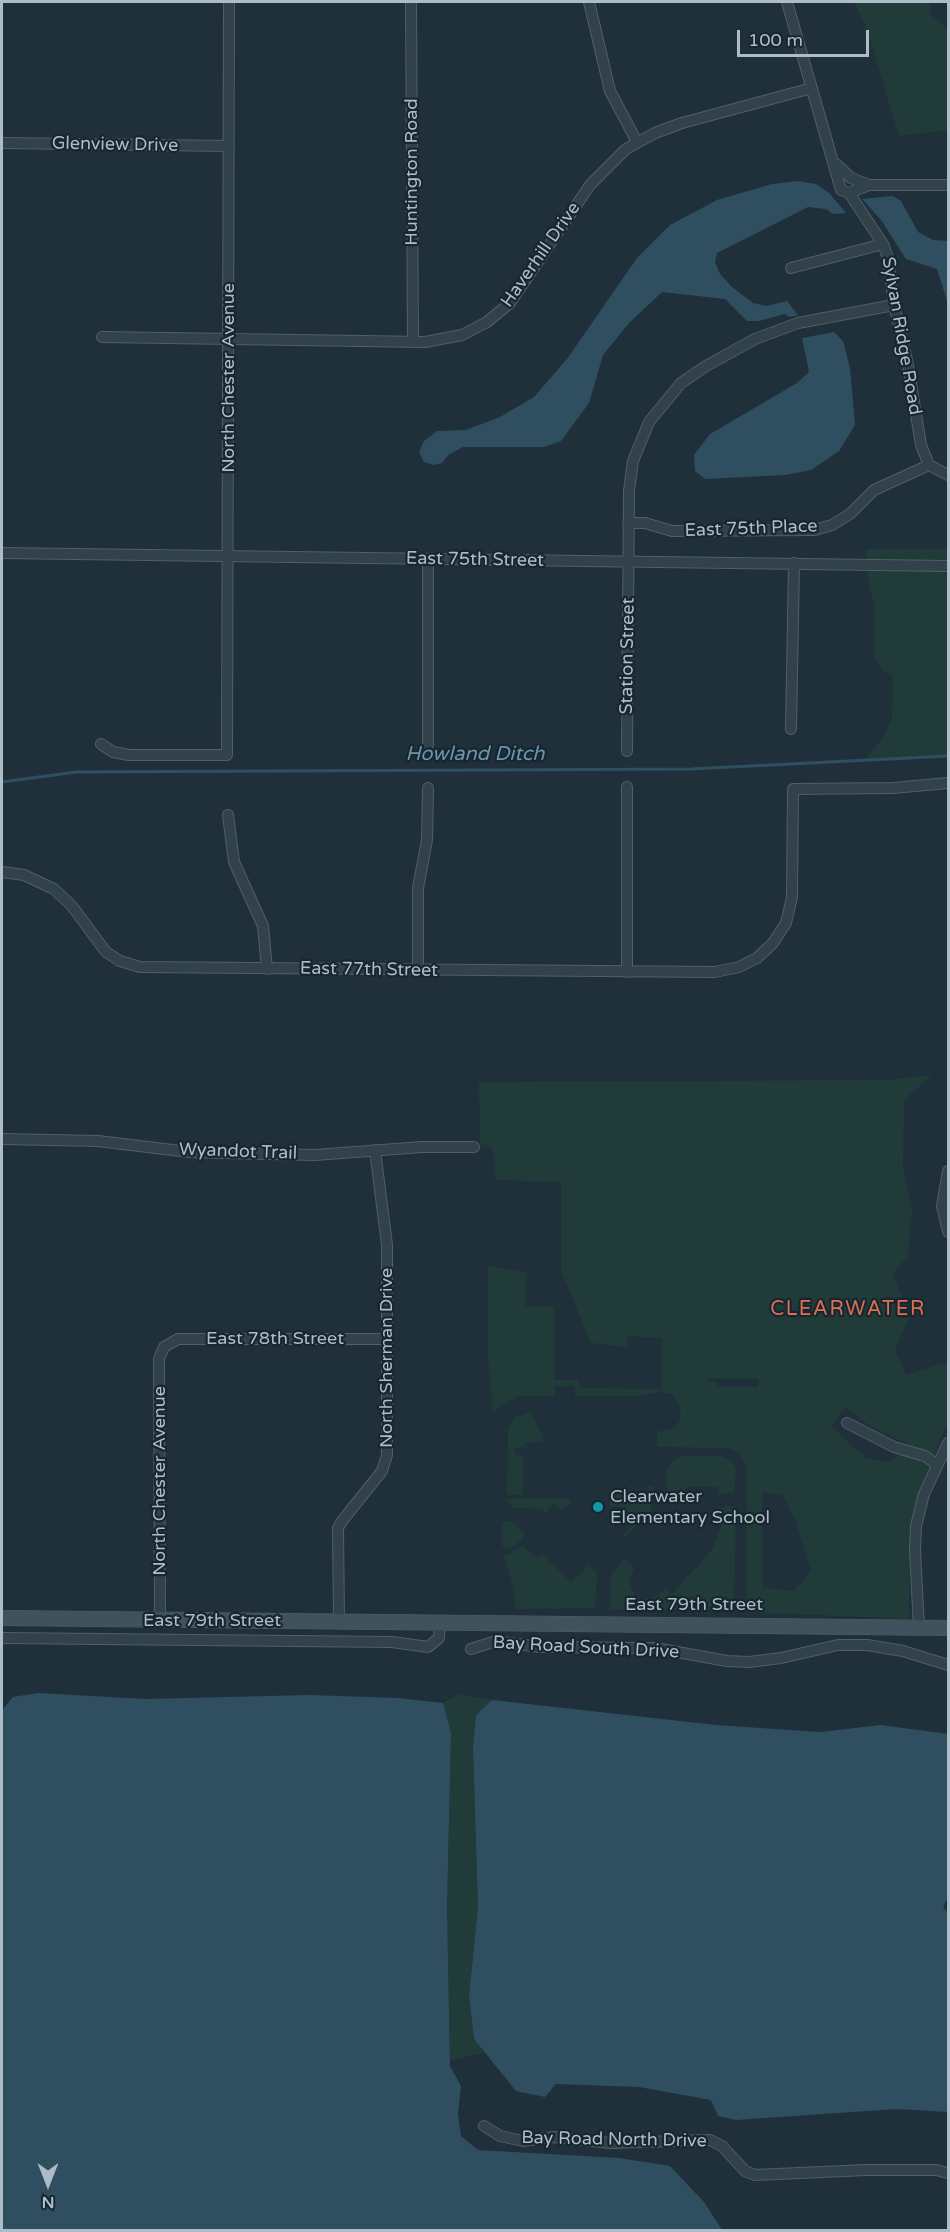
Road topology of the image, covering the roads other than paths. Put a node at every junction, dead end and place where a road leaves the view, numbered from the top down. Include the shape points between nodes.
1 (230, 2) edge
2 (411, 2) edge
3 (589, 2) edge
4 (787, 2) edge
5 (812, 88) junction
6 (637, 142) junction
7 (2, 143) edge
8 (229, 146) junction
9 (835, 164) junction
10 (948, 184) edge
11 (869, 186) junction
12 (849, 193) junction
13 (883, 244) junction
14 (791, 268) dead end
15 (894, 305) junction
16 (102, 337) dead end
17 (229, 339) junction
18 (413, 342) junction
19 (929, 465) junction
20 (948, 475) edge
21 (628, 523) junction
22 (2, 553) edge
23 (228, 556) junction
24 (428, 559) junction
25 (629, 562) junction
26 (794, 563) junction
27 (948, 566) edge
28 (791, 729) dead end
29 (101, 744) dead end
30 (428, 745) dead end
31 (627, 751) dead end
32 (948, 783) edge
33 (627, 787) dead end
34 (428, 788) dead end
35 (228, 815) dead end
36 (2, 872) edge
37 (267, 969) junction
38 (418, 970) junction
39 (627, 972) junction
40 (2, 1139) edge
41 (474, 1147) dead end
42 (375, 1150) junction
43 (948, 1171) edge
44 (948, 1232) edge
45 (387, 1340) junction
46 (166, 1345) joint
47 (847, 1423) dead end
48 (948, 1443) edge
49 (937, 1465) junction
50 (2, 1618) edge
51 (160, 1619) junction
52 (339, 1621) junction
53 (440, 1622) junction
54 (919, 1628) junction
55 (948, 1628) edge
56 (2, 1638) edge
57 (471, 1649) dead end
58 (948, 1665) edge
59 (484, 2126) dead end
60 (948, 2173) edge

1 - 8 street, North Chester Avenue
2 - 18 street, Huntington Road
3 - 6 street via 610,91
4 - 5 street, Sylvan Ridge Road
5 - 6 street, Haverhill Drive via 682,123
5 - 9 street, Sylvan Ridge Road
6 - 18 street, Haverhill Drive via 616,157 590,185 504,309 462,335
7 - 8 street, Glenview Drive
8 - 17 street, North Chester Avenue
9 - 11 street via 851,178
9 - 12 street, Sylvan Ridge Road via 842,190
10 - 11 street
11 - 12 street
12 - 13 street, Sylvan Ridge Road
13 - 14 street
13 - 15 street, Sylvan Ridge Road
15 - 19 street, Sylvan Ridge Road via 909,365 921,445
15 - 21 street, Station Street via 774,330 681,383 657,410 639,444 629,483
16 - 17 street, Haverhill Drive
17 - 18 street, Haverhill Drive
17 - 23 street, North Chester Avenue
19 - 20 street
19 - 21 street, East 75th Place via 874,490 839,521 815,530 672,531 645,523
21 - 25 street, Station Street
22 - 23 street, East 75th Street
23 - 24 street, East 75th Street
23 - 29 street, North Chester Avenue via 227,755 129,755 113,753
24 - 25 street, East 75th Street
24 - 30 street
25 - 26 street, East 75th Street
25 - 31 street, Station Street
26 - 27 street, East 75th Street
26 - 28 street
32 - 39 street, East 77th Street via 793,789 791,901 782,930 767,949 748,963 729,970
33 - 39 street
34 - 38 street via 427,840 418,888
35 - 37 street via 234,862 263,926
36 - 37 street, East 77th Street via 24,875 54,889 72,906 100,946 128,964 149,968
37 - 38 street, East 77th Street
38 - 39 street, East 77th Street
40 - 42 street, Wyandot Trail via 98,1141 211,1153 315,1155
41 - 42 street, Wyandot Trail
42 - 45 street, North Sherman Drive via 387,1245
43 - 44 street via 942,1206
45 - 46 street, East 78th Street via 178,1339
45 - 52 street, North Sherman Drive via 387,1457 382,1471 338,1528
46 - 51 street, North Chester Avenue via 159,1359
47 - 49 street via 894,1447 925,1456
48 - 49 street
49 - 54 street via 921,1502 915,1535
50 - 51 street, East 79th Street
51 - 52 street, East 79th Street
52 - 53 street, East 79th Street
53 - 54 street, East 79th Street
53 - 56 street, East 79th Street via 439,1638 428,1647 392,1641
54 - 55 street, East 79th Street
57 - 58 street, Bay Road South Drive via 483,1643 508,1641 539,1647 663,1649 749,1662 838,1645 867,1645
59 - 60 street, Bay Road North Drive via 500,2136 523,2141 554,2137 611,2143 710,2140 755,2175 866,2170

